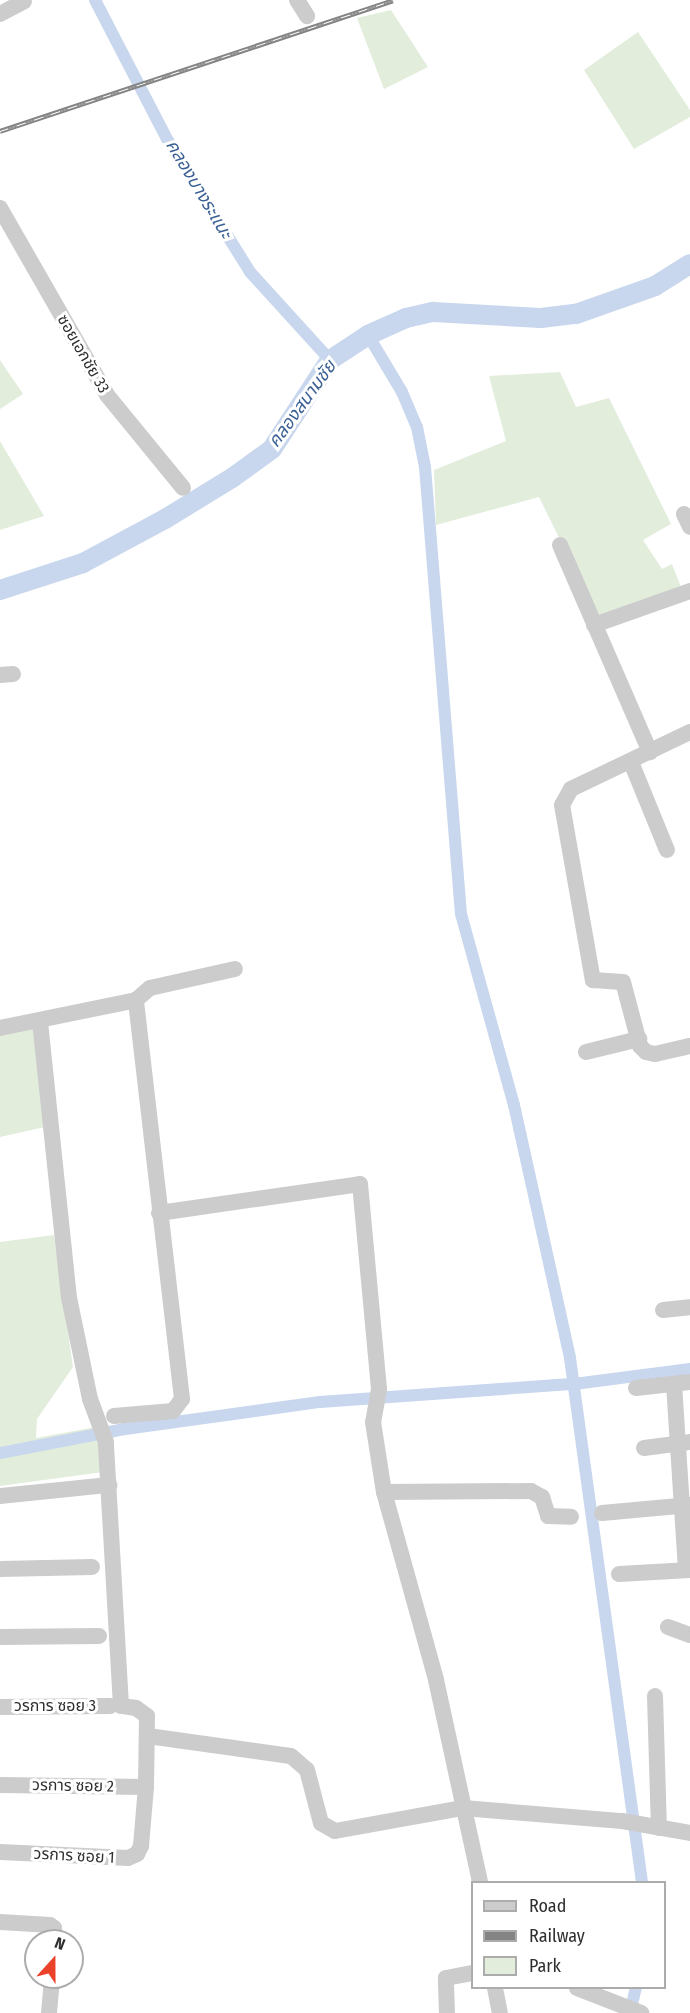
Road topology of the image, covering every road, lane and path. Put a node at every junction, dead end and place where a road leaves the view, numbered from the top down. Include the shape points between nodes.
1 (297, 0) edge
2 (24, 1) edge
3 (0, 14) edge
4 (307, 16) dead end
5 (0, 208) edge
6 (183, 488) dead end
7 (560, 545) dead end
8 (690, 591) edge
9 (594, 625) junction
10 (690, 732) edge
11 (650, 752) junction
12 (631, 762) junction
13 (667, 850) dead end
14 (235, 969) dead end
15 (136, 1000) junction
16 (40, 1021) junction
17 (0, 1028) edge
18 (639, 1039) junction
19 (690, 1046) edge
20 (586, 1052) dead end
21 (159, 1213) junction
22 (690, 1307) edge
23 (663, 1310) dead end
24 (682, 1383) edge
25 (636, 1388) dead end
26 (107, 1429) junction
27 (684, 1442) edge
28 (644, 1448) dead end
29 (109, 1485) junction
30 (384, 1492) junction
31 (0, 1496) edge
32 (687, 1506) edge
33 (602, 1513) dead end
34 (571, 1517) dead end
35 (92, 1567) dead end
36 (0, 1569) edge
37 (688, 1569) edge
38 (619, 1574) dead end
39 (668, 1627) dead end
40 (690, 1635) edge
41 (99, 1636) dead end
42 (0, 1637) edge
43 (655, 1696) dead end
44 (116, 1706) junction
45 (0, 1707) edge
46 (148, 1736) junction
47 (0, 1785) edge
48 (147, 1787) junction
49 (463, 1808) junction
50 (650, 1827) junction
51 (690, 1833) edge
52 (0, 1852) edge
53 (480, 1881) edge
54 (0, 1922) edge
55 (54, 1929) edge
56 (471, 1973) edge
57 (51, 1989) edge
58 (495, 1989) edge
59 (580, 1989) edge
60 (631, 2008) edge
61 (49, 2013) edge
62 (447, 2013) edge
63 (500, 2013) edge

1 - 4 street
2 - 3 street
5 - 6 street, ซอยเอกชัย 33 via 106,395
7 - 9 street
8 - 9 street
9 - 11 street
10 - 11 street
11 - 12 street
12 - 13 street
12 - 18 street via 571,789 562,805 592,980 623,982
14 - 15 street via 150,988
15 - 16 street
15 - 21 street
16 - 17 street
16 - 26 street via 69,1298 90,1399
18 - 19 street via 646,1052 655,1054
18 - 20 street
21 - 26 street via 182,1400 173,1411
21 - 30 street via 360,1184 379,1389 373,1422
22 - 23 street
24 - 25 street
24 - 27 street
26 - 29 street
27 - 28 street
27 - 32 street
29 - 31 street
29 - 44 street
30 - 34 street via 531,1491 542,1497 548,1516
30 - 49 street via 436,1680
32 - 33 street
32 - 37 street
35 - 36 street
37 - 38 street
39 - 40 street
41 - 42 street
43 - 50 street
44 - 45 street, วรการ ซอย 3
44 - 46 street, วรการ ซอย 3 via 136,1708 147,1716
46 - 48 street
46 - 49 street via 291,1756 308,1770 321,1823 335,1831
47 - 48 street, วรการ ซอย 2
48 - 52 street, วรการ ซอย 1 via 141,1845 128,1858
49 - 50 street via 622,1821
49 - 53 street
50 - 51 street
54 - 55 street via 50,1924
56 - 62 street via 446,1978
57 - 61 street
58 - 63 street
59 - 60 street

